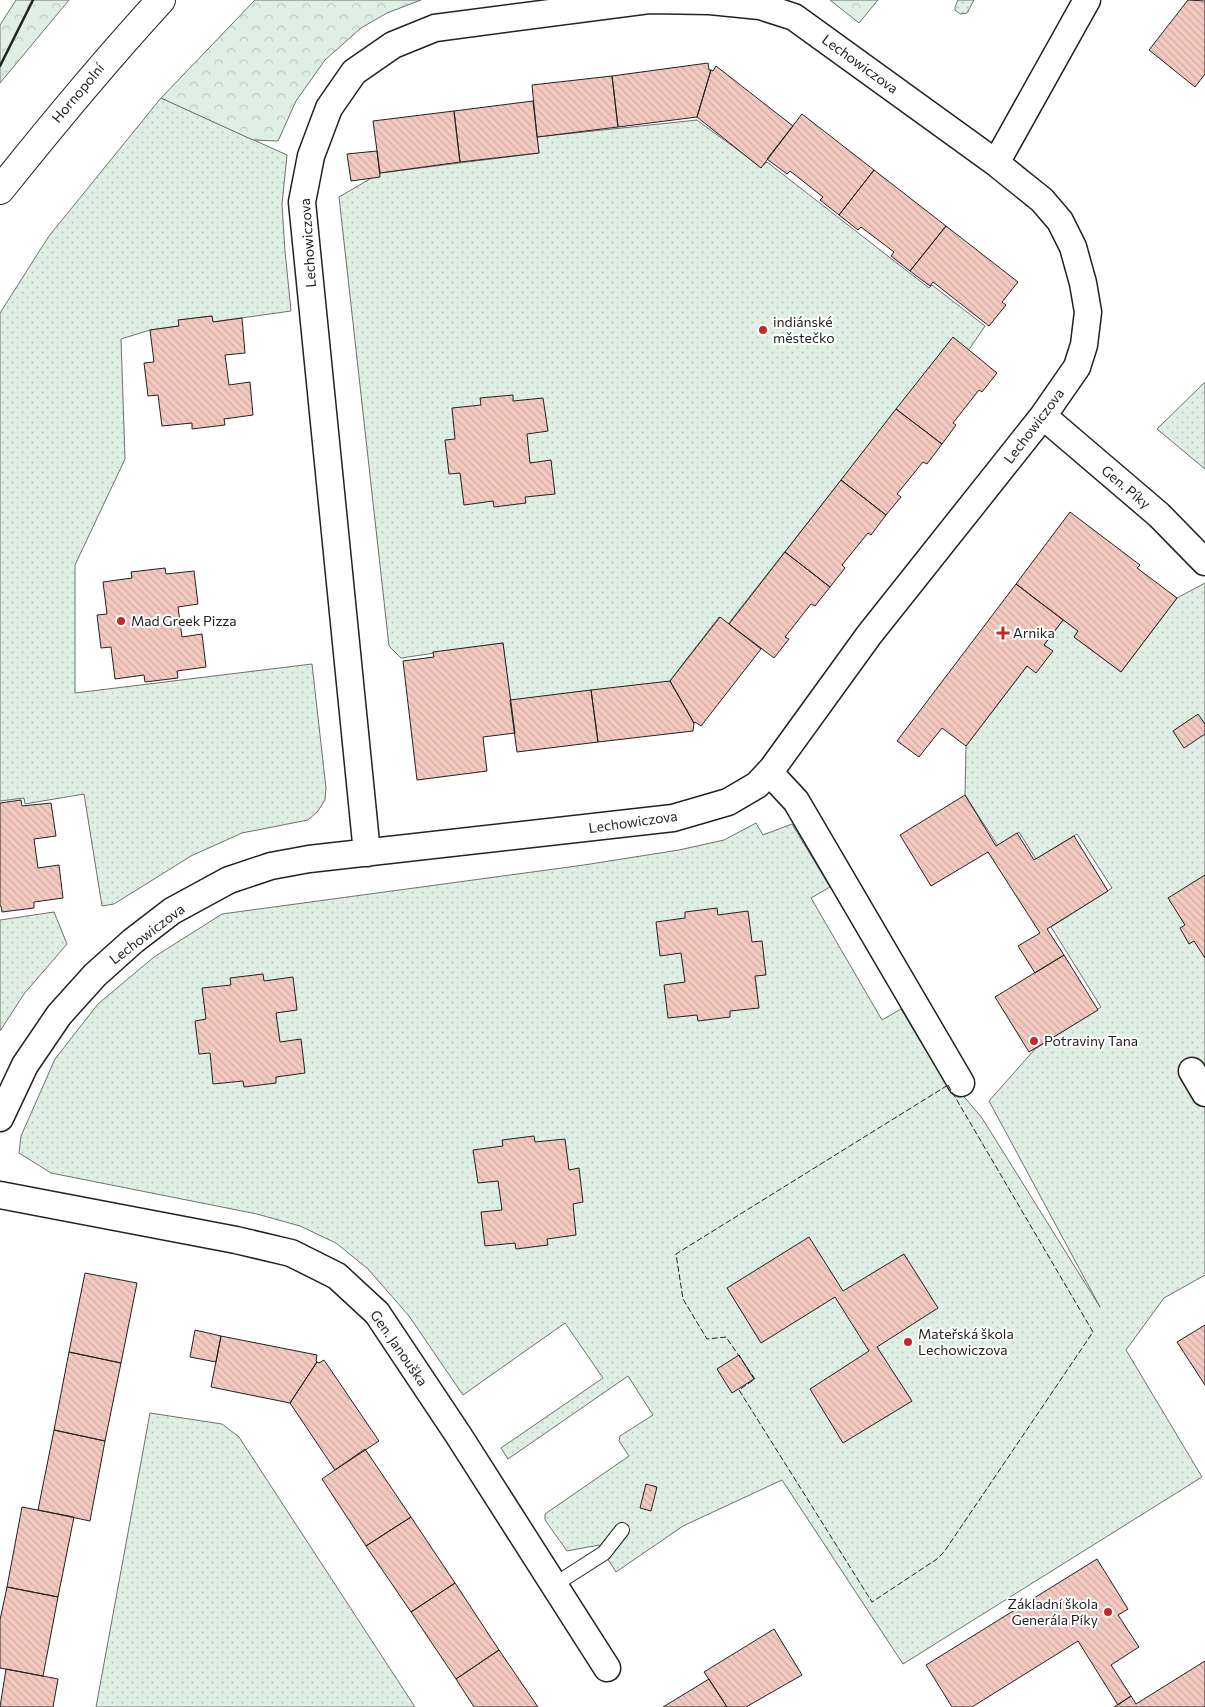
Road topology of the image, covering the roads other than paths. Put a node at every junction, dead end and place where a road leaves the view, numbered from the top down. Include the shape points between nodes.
1 (161, 0) edge
2 (1087, 0) edge
3 (996, 163) junction
4 (0, 190) edge
5 (1043, 416) junction
6 (1205, 562) edge
7 (769, 772) junction
8 (367, 853) junction
9 (961, 1083) dead end
10 (0, 1118) edge
11 (0, 1195) edge
12 (622, 1530) dead end
13 (554, 1586) junction
14 (607, 1668) dead end

1 - 4 street, Hornopolní via 59,115
2 - 3 street
3 - 5 street, Lechowiczova via 1042,200 1060,221 1073,247 1083,283 1088,312 1084,345 1077,368
3 - 8 street, Lechowiczova via 794,17 760,6 649,0 435,28 393,45 354,72 329,108 311,156 302,202
5 - 6 street, Gen. Píky via 1159,515
5 - 7 street, Lechowiczova via 869,635
7 - 8 street, Lechowiczova via 757,785 728,802 673,818
7 - 9 street via 796,801
8 - 10 street, Lechowiczova via 270,866 229,880 172,911 101,970 59,1015 25,1065
11 - 13 street, Gen. Janouška via 254,1244 291,1253 337,1276 377,1313
12 - 13 lane via 604,1553
13 - 14 street, Gen. Janouška

